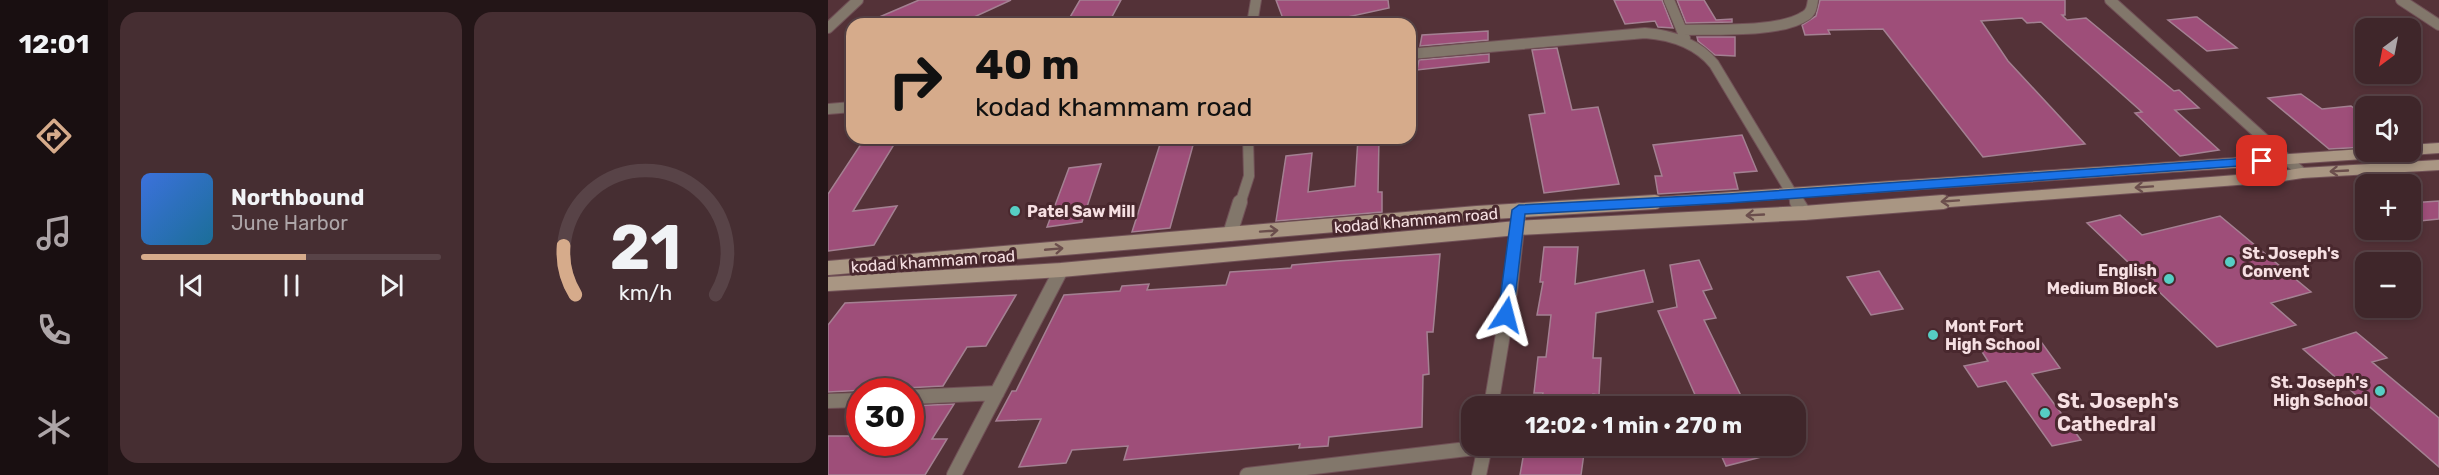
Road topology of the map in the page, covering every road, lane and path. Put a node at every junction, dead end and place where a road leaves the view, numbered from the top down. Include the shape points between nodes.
1 (858, 0) edge
2 (1256, 0) edge
3 (1669, 0) edge
4 (1813, 0) edge
5 (2110, 0) edge
6 (2401, 0) edge
7 (1253, 18) edge
8 (2439, 25) edge
9 (828, 28) edge
10 (1682, 30) junction
11 (1688, 43) junction
12 (1416, 53) edge
13 (846, 108) edge
14 (828, 109) edge
15 (1248, 144) edge
16 (2439, 148) edge
17 (2421, 149) edge
18 (2355, 154) edge
19 (2286, 159) junction
20 (2439, 165) edge
21 (2302, 173) junction
22 (1792, 194) junction
23 (1519, 210) junction
24 (1804, 213) junction
25 (1517, 228) junction
26 (1230, 234) junction
27 (828, 268) edge
28 (1061, 270) junction
29 (828, 284) edge
30 (997, 393) junction
31 (924, 396) edge
32 (1493, 396) edge
33 (846, 400) edge
34 (828, 401) edge
35 (1461, 449) edge
36 (1483, 456) edge
37 (954, 475) edge
38 (1247, 475) edge
39 (1479, 475) edge

1 - 9 street
2 - 7 street
3 - 10 street
4 - 10 street via 1810,12 1792,21 1744,28
5 - 19 street
6 - 8 street
10 - 11 street
11 - 12 street via 1672,36 1645,33
11 - 22 street via 1714,64
13 - 14 street
15 - 26 street via 1249,176
16 - 17 main road
18 - 19 main road, kodad khammam road
19 - 21 street
19 - 22 main road, kodad khammam road
20 -> 21 main road, kodad khammam road
21 -> 24 main road, kodad khammam road
22 - 23 main road, kodad khammam road
22 - 24 street
23 - 25 street
26 -> 23 main road, kodad khammam road
24 -> 25 main road, kodad khammam road
25 - 28 main road, kodad khammam road
25 - 32 street
27 -> 26 main road, kodad khammam road
28 - 29 main road, kodad khammam road
28 - 30 street
30 - 31 street
30 - 37 street
33 - 34 street
35 - 38 street
36 - 39 street

